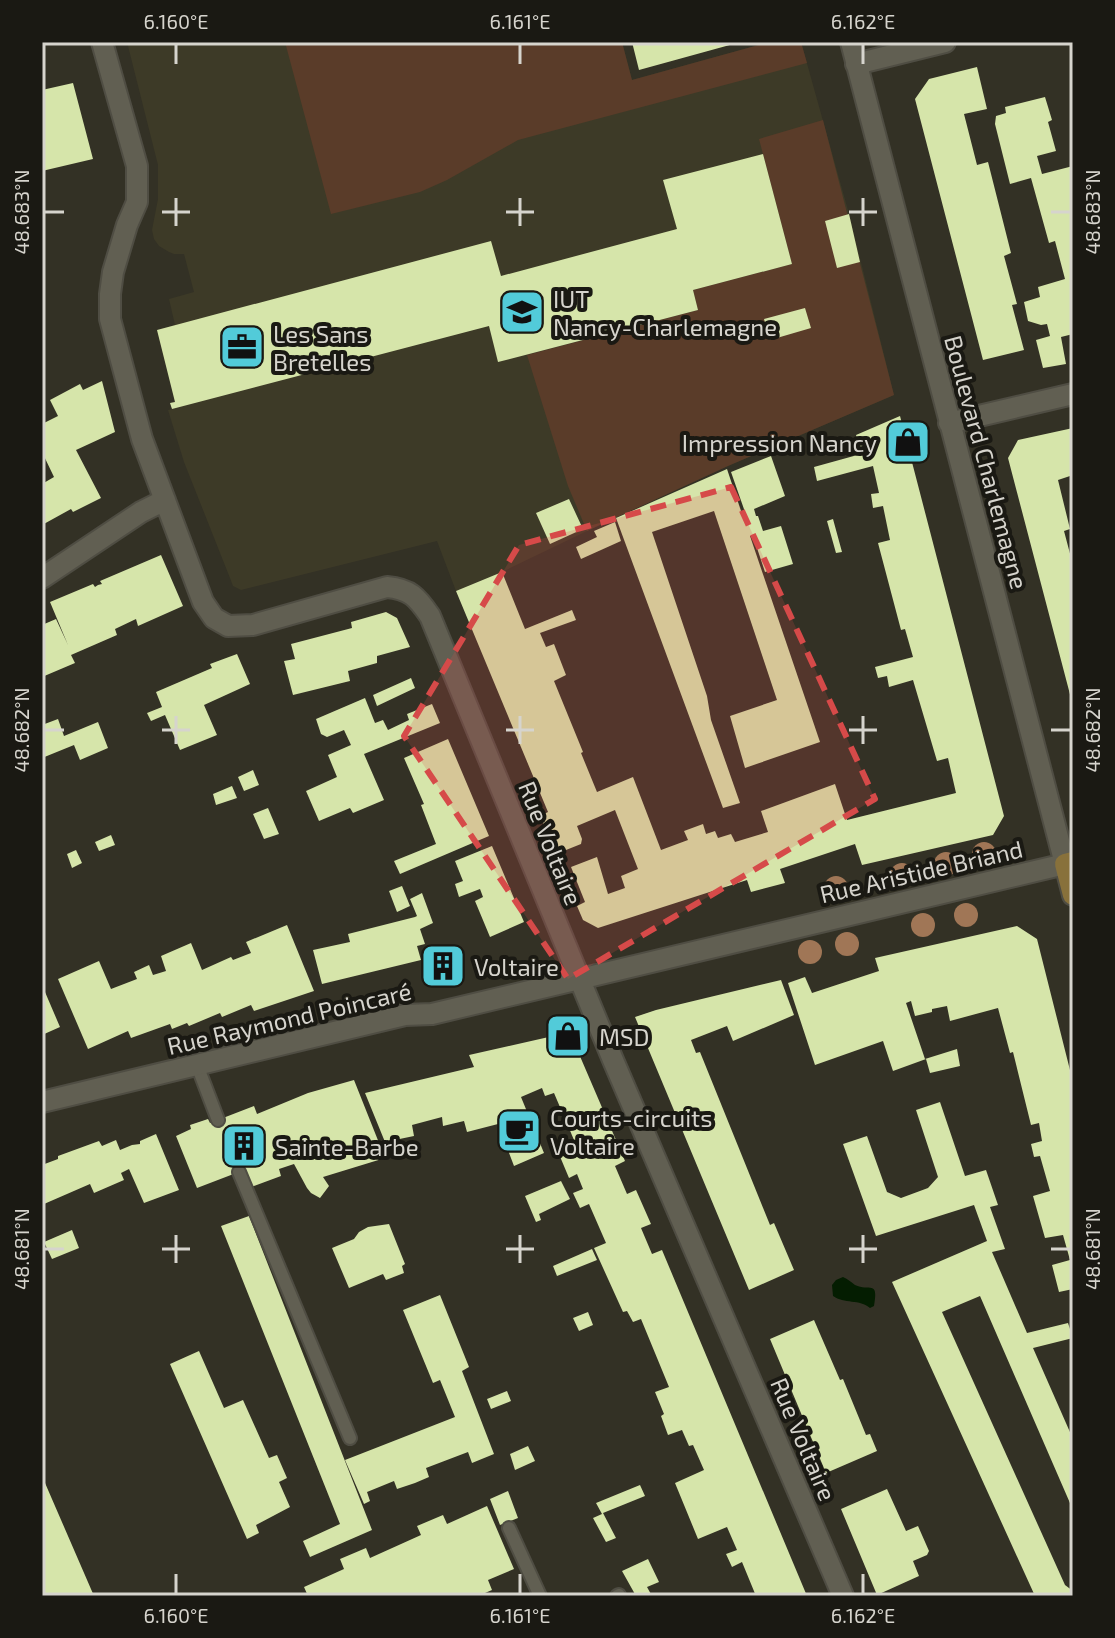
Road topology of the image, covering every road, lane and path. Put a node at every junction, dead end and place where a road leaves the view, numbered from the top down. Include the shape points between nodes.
1 (102, 42) edge
2 (851, 42) edge
3 (945, 42) edge
4 (856, 64) junction
5 (1073, 394) edge
6 (949, 423) junction
7 (165, 500) junction
8 (42, 578) edge
9 (1069, 863) edge
10 (1073, 895) edge
11 (782, 931) joint
12 (579, 980) junction
13 (197, 1065) junction
14 (42, 1102) edge
15 (218, 1120) dead end
16 (239, 1172) dead end
17 (350, 1438) dead end
18 (509, 1528) dead end
19 (540, 1596) edge
20 (843, 1596) edge

1 - 7 street, Rue Voltaire via 138,179 137,202 113,272 110,319 142,439
2 - 4 street, Boulevard Charlemagne
3 - 4 street
4 - 6 street, Boulevard Charlemagne
5 - 6 street
6 - 9 street, Boulevard Charlemagne
7 - 8 street
7 - 12 street, Rue Voltaire via 203,602 228,626 253,625 387,587 417,598 430,616
9 - 10 main road, Boulevard Charlemagne
9 - 11 street, Rue Aristide Briand
11 - 12 street, Rue Raymond Poincaré
12 - 13 street, Rue Raymond Poincaré
12 - 20 street, Rue Voltaire
13 - 14 street, Rue Raymond Poincaré
13 - 15 lane
16 - 17 lane
18 - 19 lane

